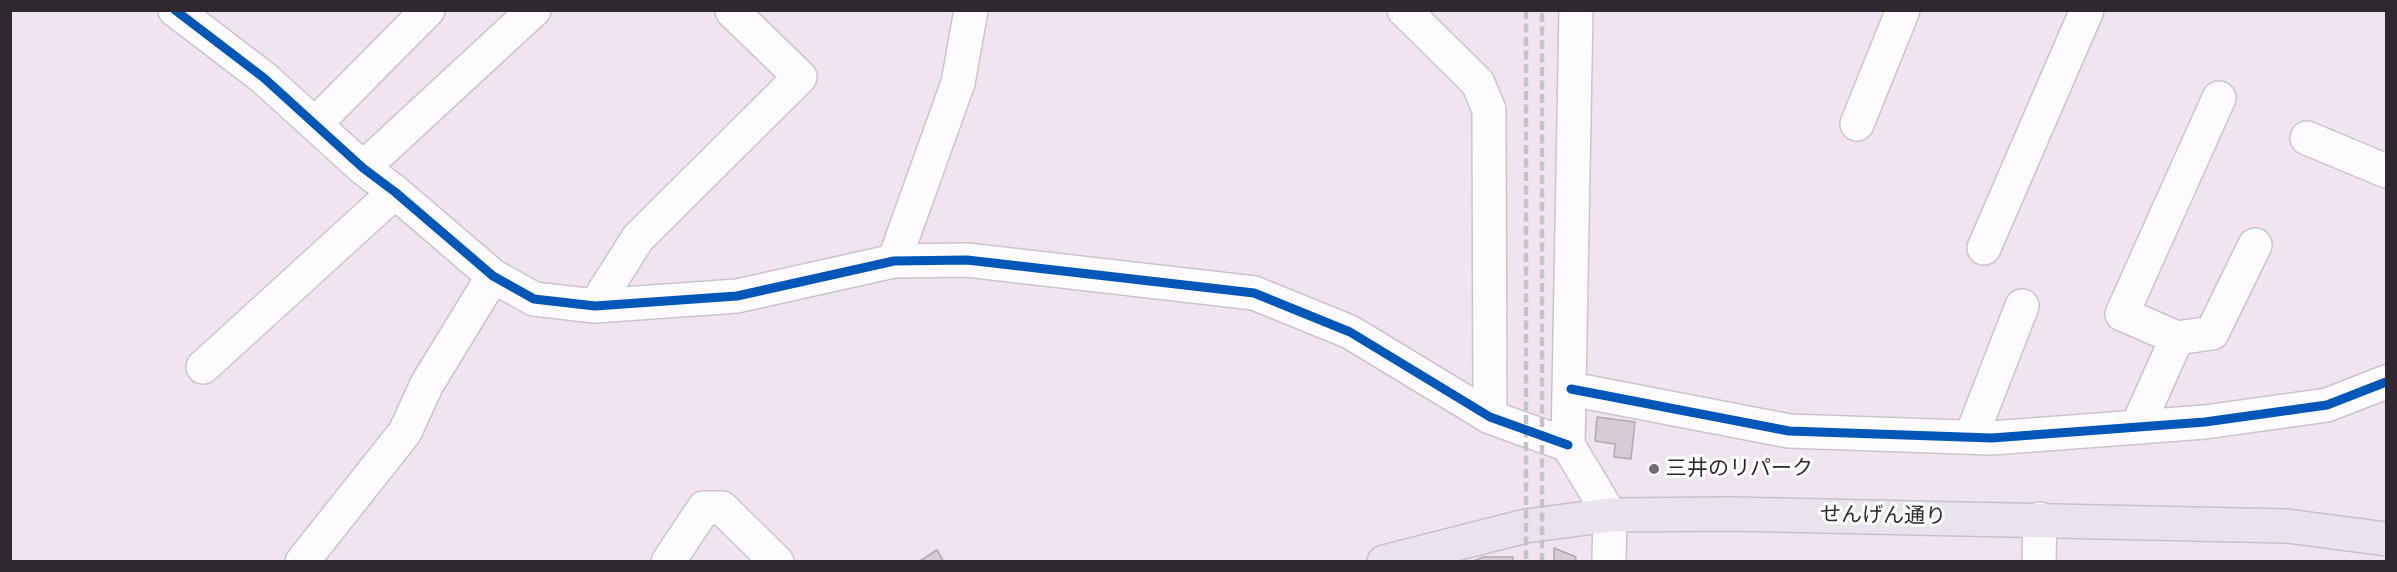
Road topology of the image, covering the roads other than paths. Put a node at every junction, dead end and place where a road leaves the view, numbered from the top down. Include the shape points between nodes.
1 (175, 10) edge
2 (428, 10) edge
3 (534, 10) edge
4 (971, 10) edge
5 (1404, 10) edge
6 (1576, 10) edge
7 (1903, 10) edge
8 (2087, 10) edge
9 (732, 11) edge
10 (2219, 98) dead end
11 (316, 123) junction
12 (1857, 124) dead end
13 (2307, 138) dead end
14 (363, 168) junction
15 (2386, 171) edge
16 (395, 192) junction
17 (2255, 245) dead end
18 (1984, 248) dead end
19 (894, 261) junction
20 (493, 276) junction
21 (595, 306) junction
22 (2022, 306) dead end
23 (2177, 338) junction
24 (203, 367) dead end
25 (2386, 382) edge
26 (1571, 388) junction
27 (1490, 417) junction
28 (2138, 427) junction
29 (1971, 437) junction
30 (1568, 445) junction
31 (1610, 515) junction
32 (2040, 519) junction
33 (2386, 539) edge
34 (302, 561) edge
35 (668, 561) edge
36 (777, 561) edge
37 (1384, 561) edge
38 (1609, 561) edge
39 (2038, 561) edge

1 - 11 street
2 - 11 street
3 - 14 street
4 - 19 street via 958,83
5 - 27 street via 1478,83 1489,110
6 - 26 street
7 - 12 street
8 - 18 street
9 - 21 street via 800,77 638,238
10 - 23 street via 2122,315
11 - 14 street
13 - 15 street
14 - 16 street
16 - 20 street
16 - 24 street
17 - 23 street via 2212,333
19 - 21 street via 737,296
19 - 27 street via 967,260 1254,293 1350,332
20 - 21 street via 534,299
20 - 34 street via 427,384 405,432
22 - 29 street
23 - 28 street
25 - 28 street via 2327,405
26 - 29 street via 1789,431
26 - 30 street
27 - 30 street
28 - 29 street
30 - 31 street
31 - 32 main road, せんげん通り
31 - 37 main road, せんげん通り via 1526,526
31 - 38 street
32 - 33 main road, せんげん通り via 2287,526
32 - 39 street
35 - 36 street via 704,508 722,508

